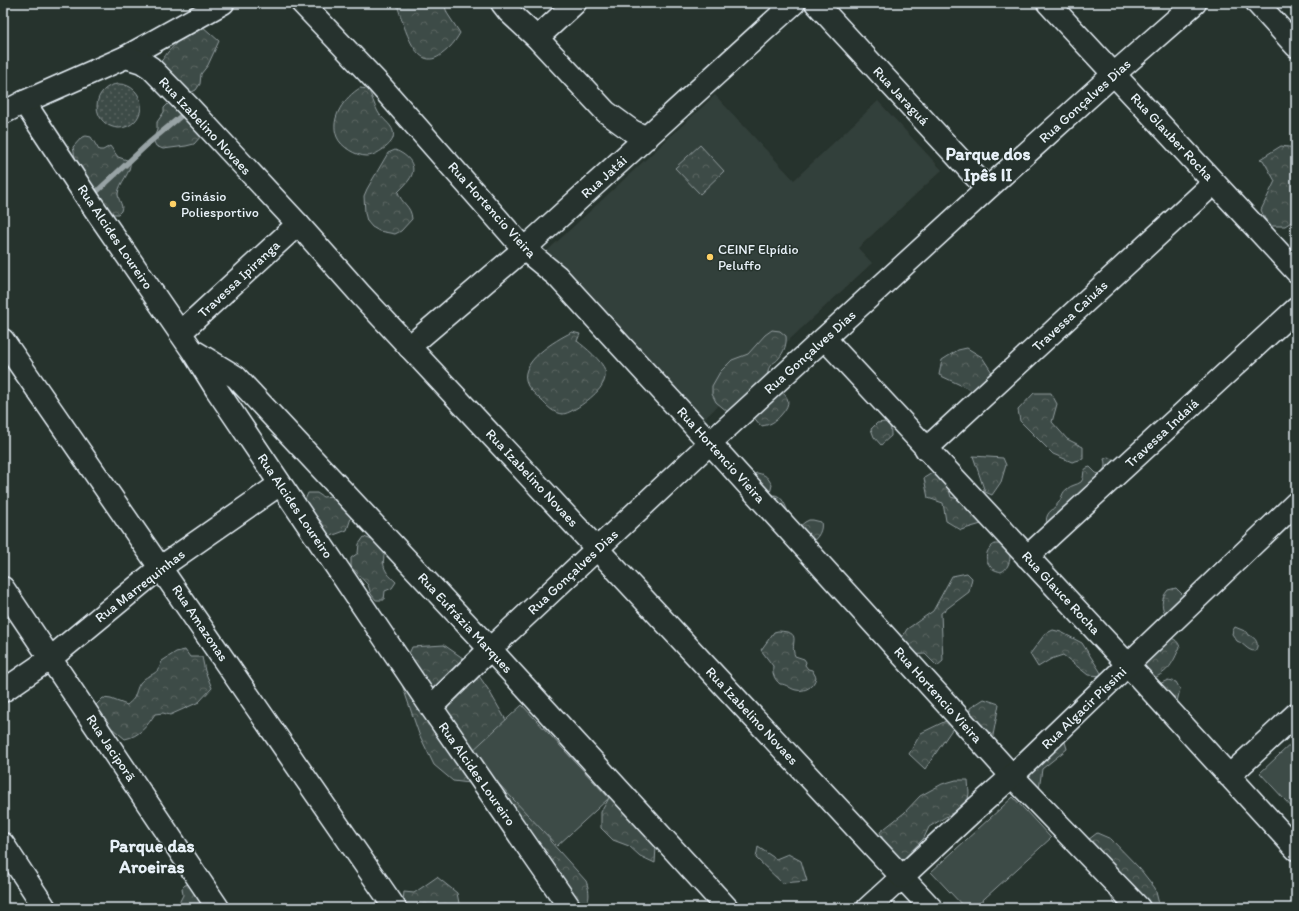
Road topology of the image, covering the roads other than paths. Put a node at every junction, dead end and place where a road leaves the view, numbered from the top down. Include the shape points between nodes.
1 (223, 3) edge
2 (302, 3) edge
3 (502, 3) edge
4 (575, 3) edge
5 (794, 3) edge
6 (816, 3) edge
7 (1048, 3) edge
8 (1195, 3) edge
9 (1257, 3) edge
10 (537, 38) junction
11 (1296, 46) edge
12 (126, 57) junction
13 (1114, 74) junction
14 (24, 102) junction
15 (3, 113) edge
16 (647, 138) junction
17 (1214, 183) junction
18 (987, 189) junction
19 (298, 224) junction
20 (524, 249) junction
21 (1296, 272) edge
22 (1296, 309) edge
23 (825, 339) junction
24 (3, 340) edge
25 (186, 342) junction
26 (409, 347) junction
27 (710, 443) junction
28 (926, 448) junction
29 (280, 484) junction
30 (1296, 503) edge
31 (598, 549) junction
32 (1027, 557) junction
33 (161, 567) junction
34 (3, 588) edge
35 (490, 649) junction
36 (51, 658) junction
37 (1128, 665) junction
38 (3, 691) edge
39 (431, 707) junction
40 (1296, 714) edge
41 (1012, 776) junction
42 (1229, 776) junction
43 (3, 844) edge
44 (1296, 849) edge
45 (902, 877) junction
46 (45, 908) edge
47 (218, 908) edge
48 (395, 908) edge
49 (570, 908) edge
50 (727, 908) edge
51 (868, 908) edge
52 (931, 908) edge
53 (1139, 908) edge

1 - 12 street
2 - 20 street, Rua Hortencio Vieira via 379,84
3 - 10 street
4 - 10 street
5 - 16 street, Rua Jatái
6 - 18 street, Rua Jaraguá
7 - 13 street, Rua Glauber Rocha
8 - 13 street, Rua Gonçalves Dias
9 - 11 street
10 - 16 street via 606,112 632,131
12 - 14 street
12 - 19 street, Rua Izabelino Novaes via 151,68
13 - 17 street, Rua Glauber Rocha
13 - 18 street, Rua Gonçalves Dias
14 - 15 street
14 - 25 street, Rua Alcides Loureiro
16 - 20 street, Rua Jatái
17 - 21 street, Rua Glauber Rocha
17 - 28 street, Travessa Caiuás
18 - 23 street, Rua Gonçalves Dias
19 - 25 street, Travessa Ipiranga
19 - 26 street, Rua Izabelino Novaes
20 - 26 street, Rua Jatái
20 - 27 street, Rua Hortencio Vieira via 557,276
22 - 32 street, Travessa Indaiá
23 - 27 street, Rua Gonçalves Dias
23 - 28 street, Rua Glauce Rocha
24 - 33 street, Rua Amazonas
25 - 29 street, Rua Alcides Loureiro
25 - 35 street, Rua Eufrázia Marques via 236,377
26 - 31 street, Rua Izabelino Novaes
27 - 31 street, Rua Gonçalves Dias
27 - 41 street, Rua Hortencio Vieira
28 - 32 street, Rua Glauce Rocha
29 - 33 street, Rua Marrequinhas
29 - 39 street, Rua Alcides Loureiro
30 - 37 street, Rua Algacir Pissini
31 - 35 street, Rua Gonçalves Dias
31 - 45 street, Rua Izabelino Novaes
32 - 37 street, Rua Glauce Rocha
33 - 36 street, Rua Marrequinhas
33 - 48 street, Rua Amazonas
34 - 36 street, Rua Jaciporã
35 - 39 street, Rua Gonçalves Dias
35 - 50 street, Rua Eufrázia Marques
36 - 38 street, Rua Marrequinhas
36 - 47 street, Rua Jaciporã
37 - 41 street, Rua Algacir Pissini
37 - 42 street, Rua Glauce Rocha
39 - 49 street, Rua Alcides Loureiro
40 - 42 street
41 - 45 street, Rua Algacir Pissini
41 - 53 street, Rua Hortencio Vieira
42 - 44 street, Rua Glauce Rocha
43 - 46 street
45 - 51 street, Rua Algacir Pissini
45 - 52 street, Rua Izabelino Novaes

